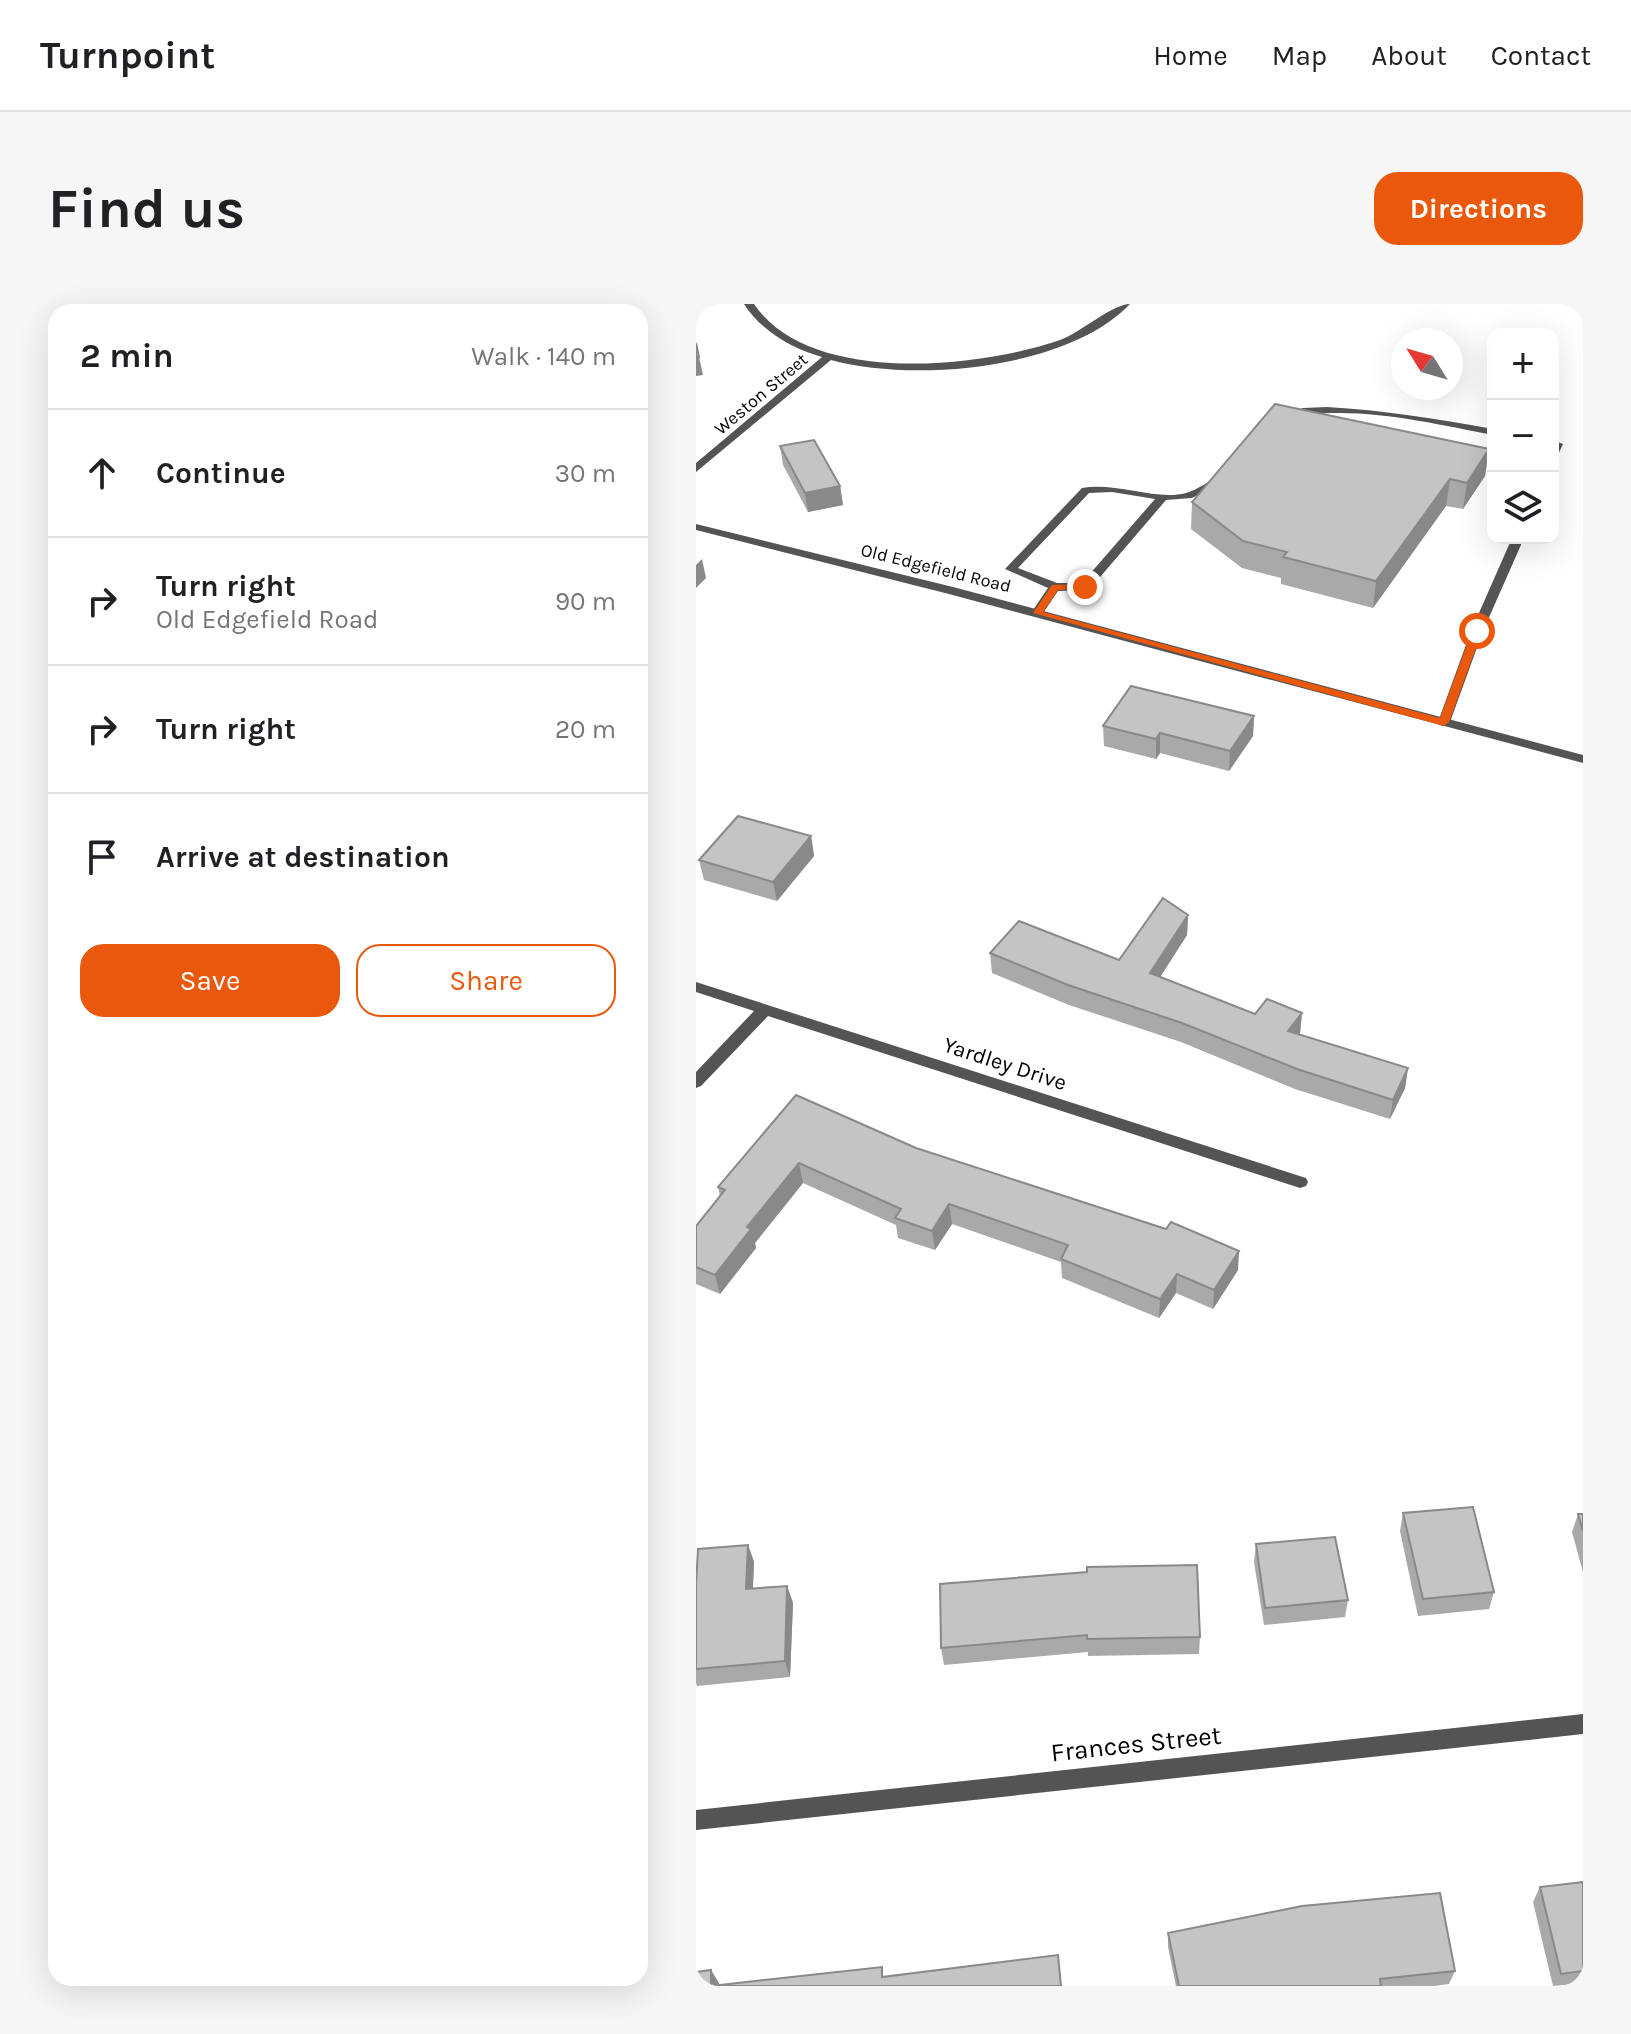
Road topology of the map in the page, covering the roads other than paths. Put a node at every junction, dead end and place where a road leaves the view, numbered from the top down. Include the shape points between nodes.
1 (749, 304) edge
2 (1125, 304) edge
3 (829, 357) junction
4 (1277, 420) edge
5 (1487, 431) edge
6 (696, 469) edge
7 (1227, 471) edge
8 (1163, 497) junction
9 (696, 527) edge
10 (1515, 544) edge
11 (1055, 587) junction
12 (1037, 613) junction
13 (1444, 722) junction
14 (1583, 759) edge
15 (696, 987) edge
16 (765, 1009) junction
17 (696, 1082) edge
18 (1300, 1182) dead end
19 (1583, 1724) edge
20 (696, 1820) edge

1 - 3 street via 783,336
2 - 3 street, Weston Street via 1089,331 1014,356 925,365
3 - 6 street, Weston Street
4 - 5 street via 1299,410 1336,411
7 - 8 street via 1218,483 1188,496
8 - 11 street via 1085,587
8 - 11 street via 1086,490 1011,569
9 - 12 street, Old Edgefield Road
10 - 13 street
11 - 12 street
12 - 13 street, Old Edgefield Road
13 - 14 street, Old Edgefield Road
15 - 16 street, Yardley Drive
16 - 17 street
16 - 18 street, Yardley Drive
19 - 20 street, Frances Street

